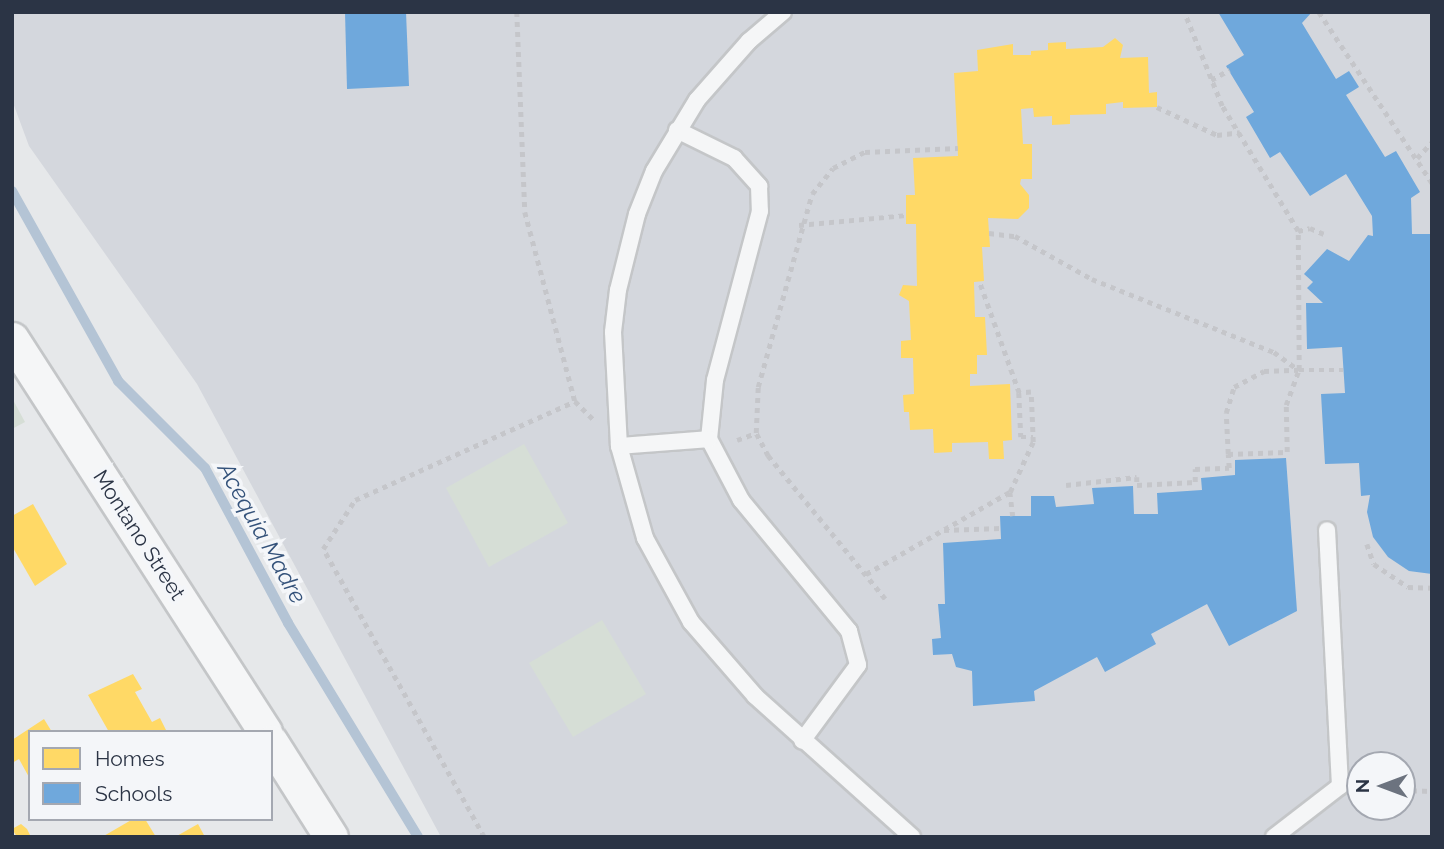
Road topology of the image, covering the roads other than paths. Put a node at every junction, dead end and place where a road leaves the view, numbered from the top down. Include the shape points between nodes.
1 (783, 12) edge
2 (677, 130) junction
3 (12, 339) edge
4 (709, 439) junction
5 (619, 446) junction
6 (1328, 530) dead end
7 (263, 730) edge
8 (802, 741) junction
9 (273, 745) edge
10 (331, 837) edge
11 (912, 837) edge
12 (1274, 837) edge

1 - 2 lane via 723,69
2 - 4 lane via 734,158 759,186 760,211 715,380
2 - 5 lane via 637,214 618,290 613,370
3 - 7 street, Montano Street
4 - 5 lane
4 - 8 lane via 741,500 849,631 858,665
5 - 8 lane via 633,505 664,579 724,662
6 - 12 lane via 1340,786
8 - 11 lane
9 - 10 street

